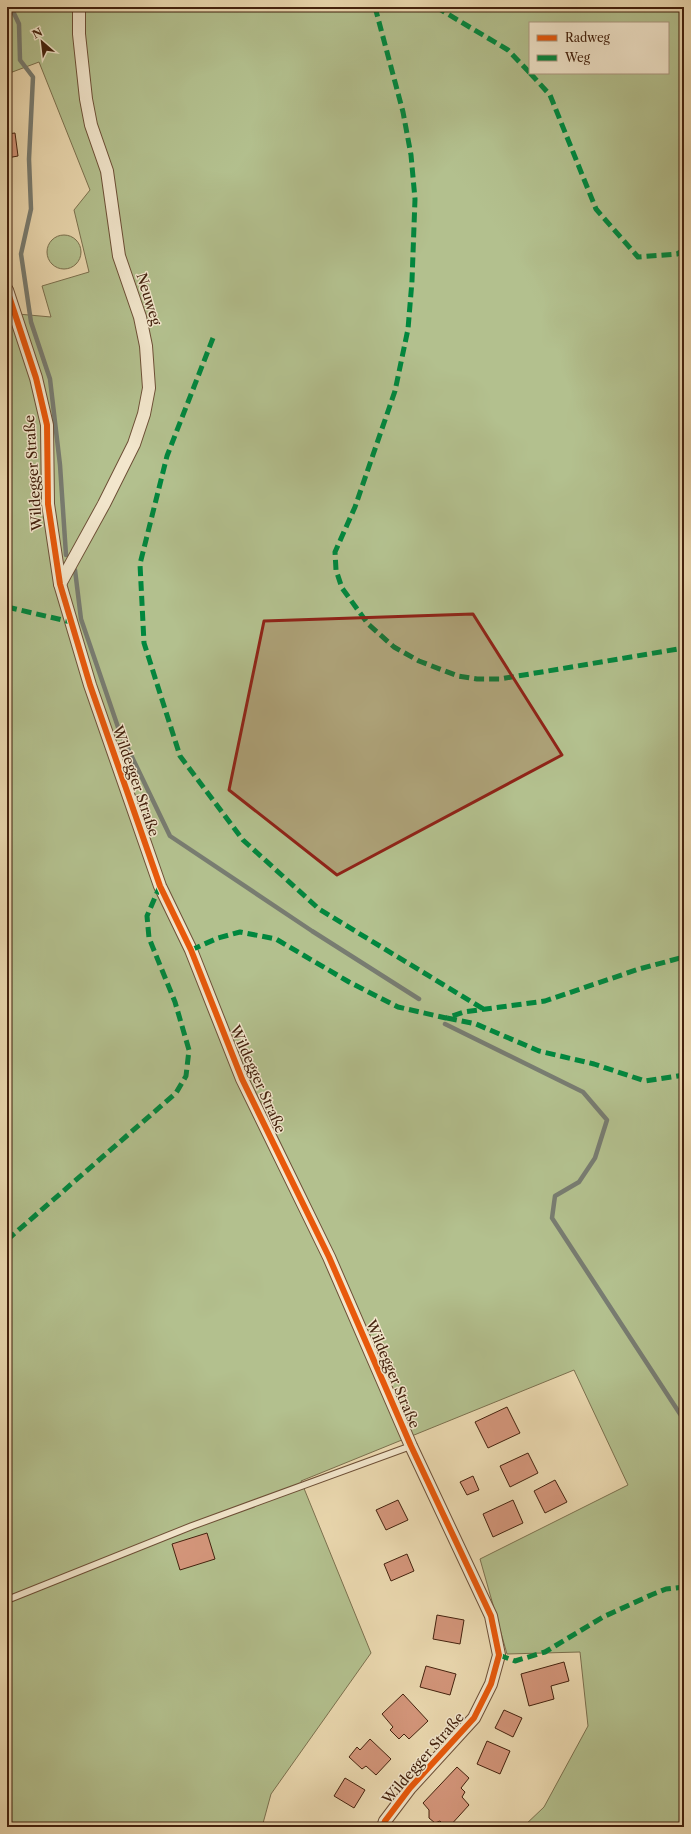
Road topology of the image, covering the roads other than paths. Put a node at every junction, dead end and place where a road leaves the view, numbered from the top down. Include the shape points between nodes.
1 (79, 7) edge
2 (7, 290) edge
3 (60, 584) junction
4 (411, 1446) junction
5 (7, 1600) edge
6 (383, 1827) edge

1 - 3 street, Neuweg via 79,34 86,99 91,125 107,171 120,256 140,317 146,346 149,388 134,444
2 - 3 street, Wildegger Straße via 36,378 47,425 48,504
3 - 4 street, Wildegger Straße via 90,685 160,886 190,950 242,1079 329,1257
4 - 5 lane via 192,1526
4 - 6 street, Wildegger Straße via 491,1616 499,1655 491,1684 474,1718 410,1788

